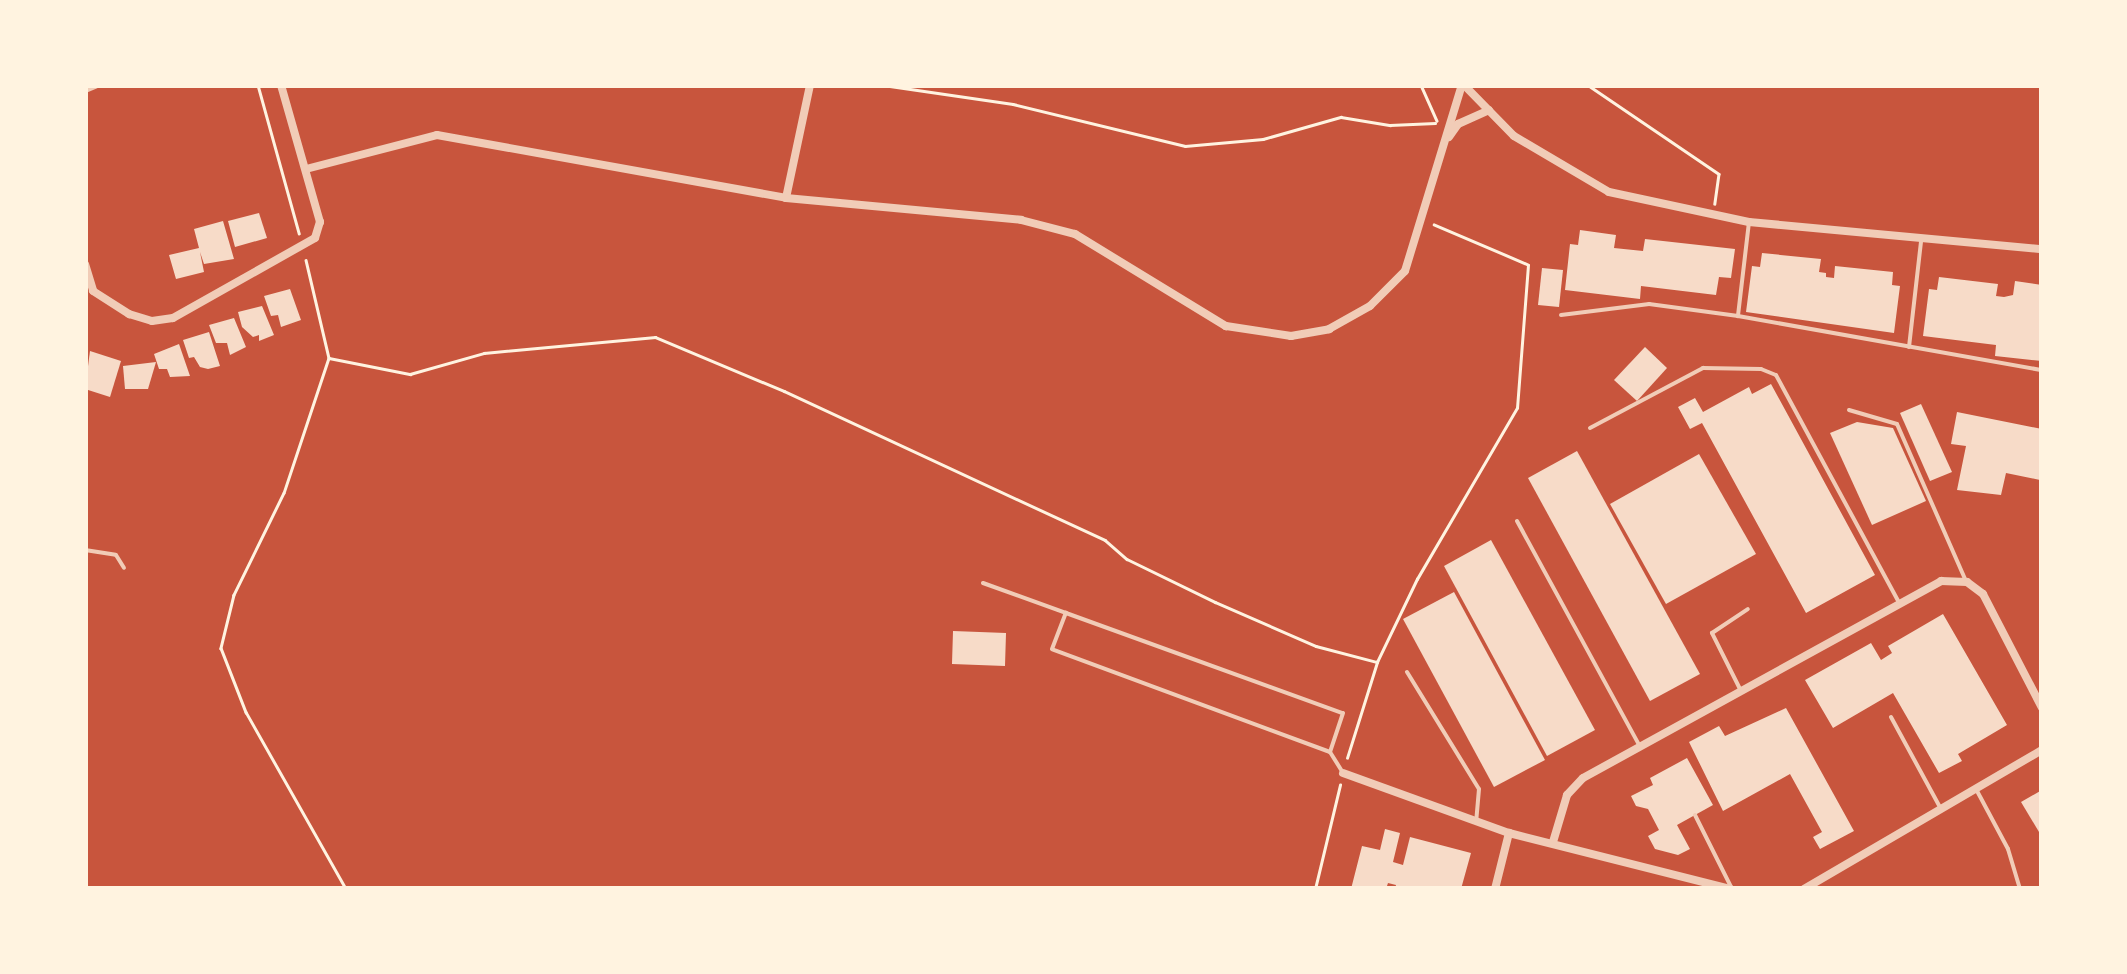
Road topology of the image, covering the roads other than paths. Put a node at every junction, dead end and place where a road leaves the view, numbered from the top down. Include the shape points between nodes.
1 (95, 85) edge
2 (282, 85) edge
3 (810, 85) edge
4 (1463, 85) edge
5 (85, 89) edge
6 (1489, 110) junction
7 (1444, 145) junction
8 (306, 169) junction
9 (786, 198) junction
10 (1749, 222) junction
11 (1921, 241) junction
12 (2042, 249) edge
13 (85, 264) edge
14 (1562, 315) dead end
15 (1738, 316) junction
16 (1909, 346) junction
17 (2042, 370) edge
18 (1848, 410) dead end
19 (1590, 428) dead end
20 (1517, 522) dead end
21 (85, 550) edge
22 (124, 568) dead end
23 (1967, 582) junction
24 (983, 583) dead end
25 (1900, 604) junction
26 (1748, 608) dead end
27 (1066, 612) junction
28 (1408, 672) dead end
29 (1742, 691) junction
30 (2042, 708) edge
31 (1891, 717) dead end
32 (1640, 747) junction
33 (2042, 750) edge
34 (1330, 752) junction
35 (1343, 773) joint
36 (1976, 789) junction
37 (1941, 809) junction
38 (1695, 815) dead end
39 (1476, 821) junction
40 (1508, 833) junction
41 (1553, 842) junction
42 (1706, 886) edge
43 (1495, 889) edge
44 (1731, 889) edge
45 (1804, 889) edge
46 (2020, 889) edge

1 - 5 street
2 - 8 street
3 - 9 street
4 - 6 street
4 - 7 street
6 - 7 street via 1458,124
6 - 10 street via 1514,136 1609,192
7 - 9 street via 1405,270 1370,306 1328,329 1290,336 1226,326 1074,234 1021,220
8 - 9 street via 437,136
8 - 13 street via 320,222 315,238 173,318 152,322 93,291
10 - 11 street
10 - 15 lane
11 - 12 street
11 - 16 lane
14 - 15 lane via 1649,304
15 - 16 lane
16 - 17 lane
18 - 23 lane via 1897,424
19 - 25 lane via 1703,368 1761,369 1776,376
20 - 32 lane
21 - 22 lane via 116,555
23 - 25 street via 1942,581
23 - 30 street via 1984,594
24 - 27 lane
25 - 29 street
26 - 29 lane via 1712,633
27 - 34 lane via 1343,713
27 - 34 lane via 1052,650
28 - 39 lane via 1479,789
29 - 32 street
31 - 37 lane
32 - 41 street via 1582,778 1567,795
33 - 36 street
34 - 35 lane
35 - 39 street
36 - 37 street
36 - 46 lane via 2008,848
37 - 45 street
38 - 44 lane
39 - 40 street
40 - 41 street
40 - 43 street
41 - 42 street
42 - 44 street

